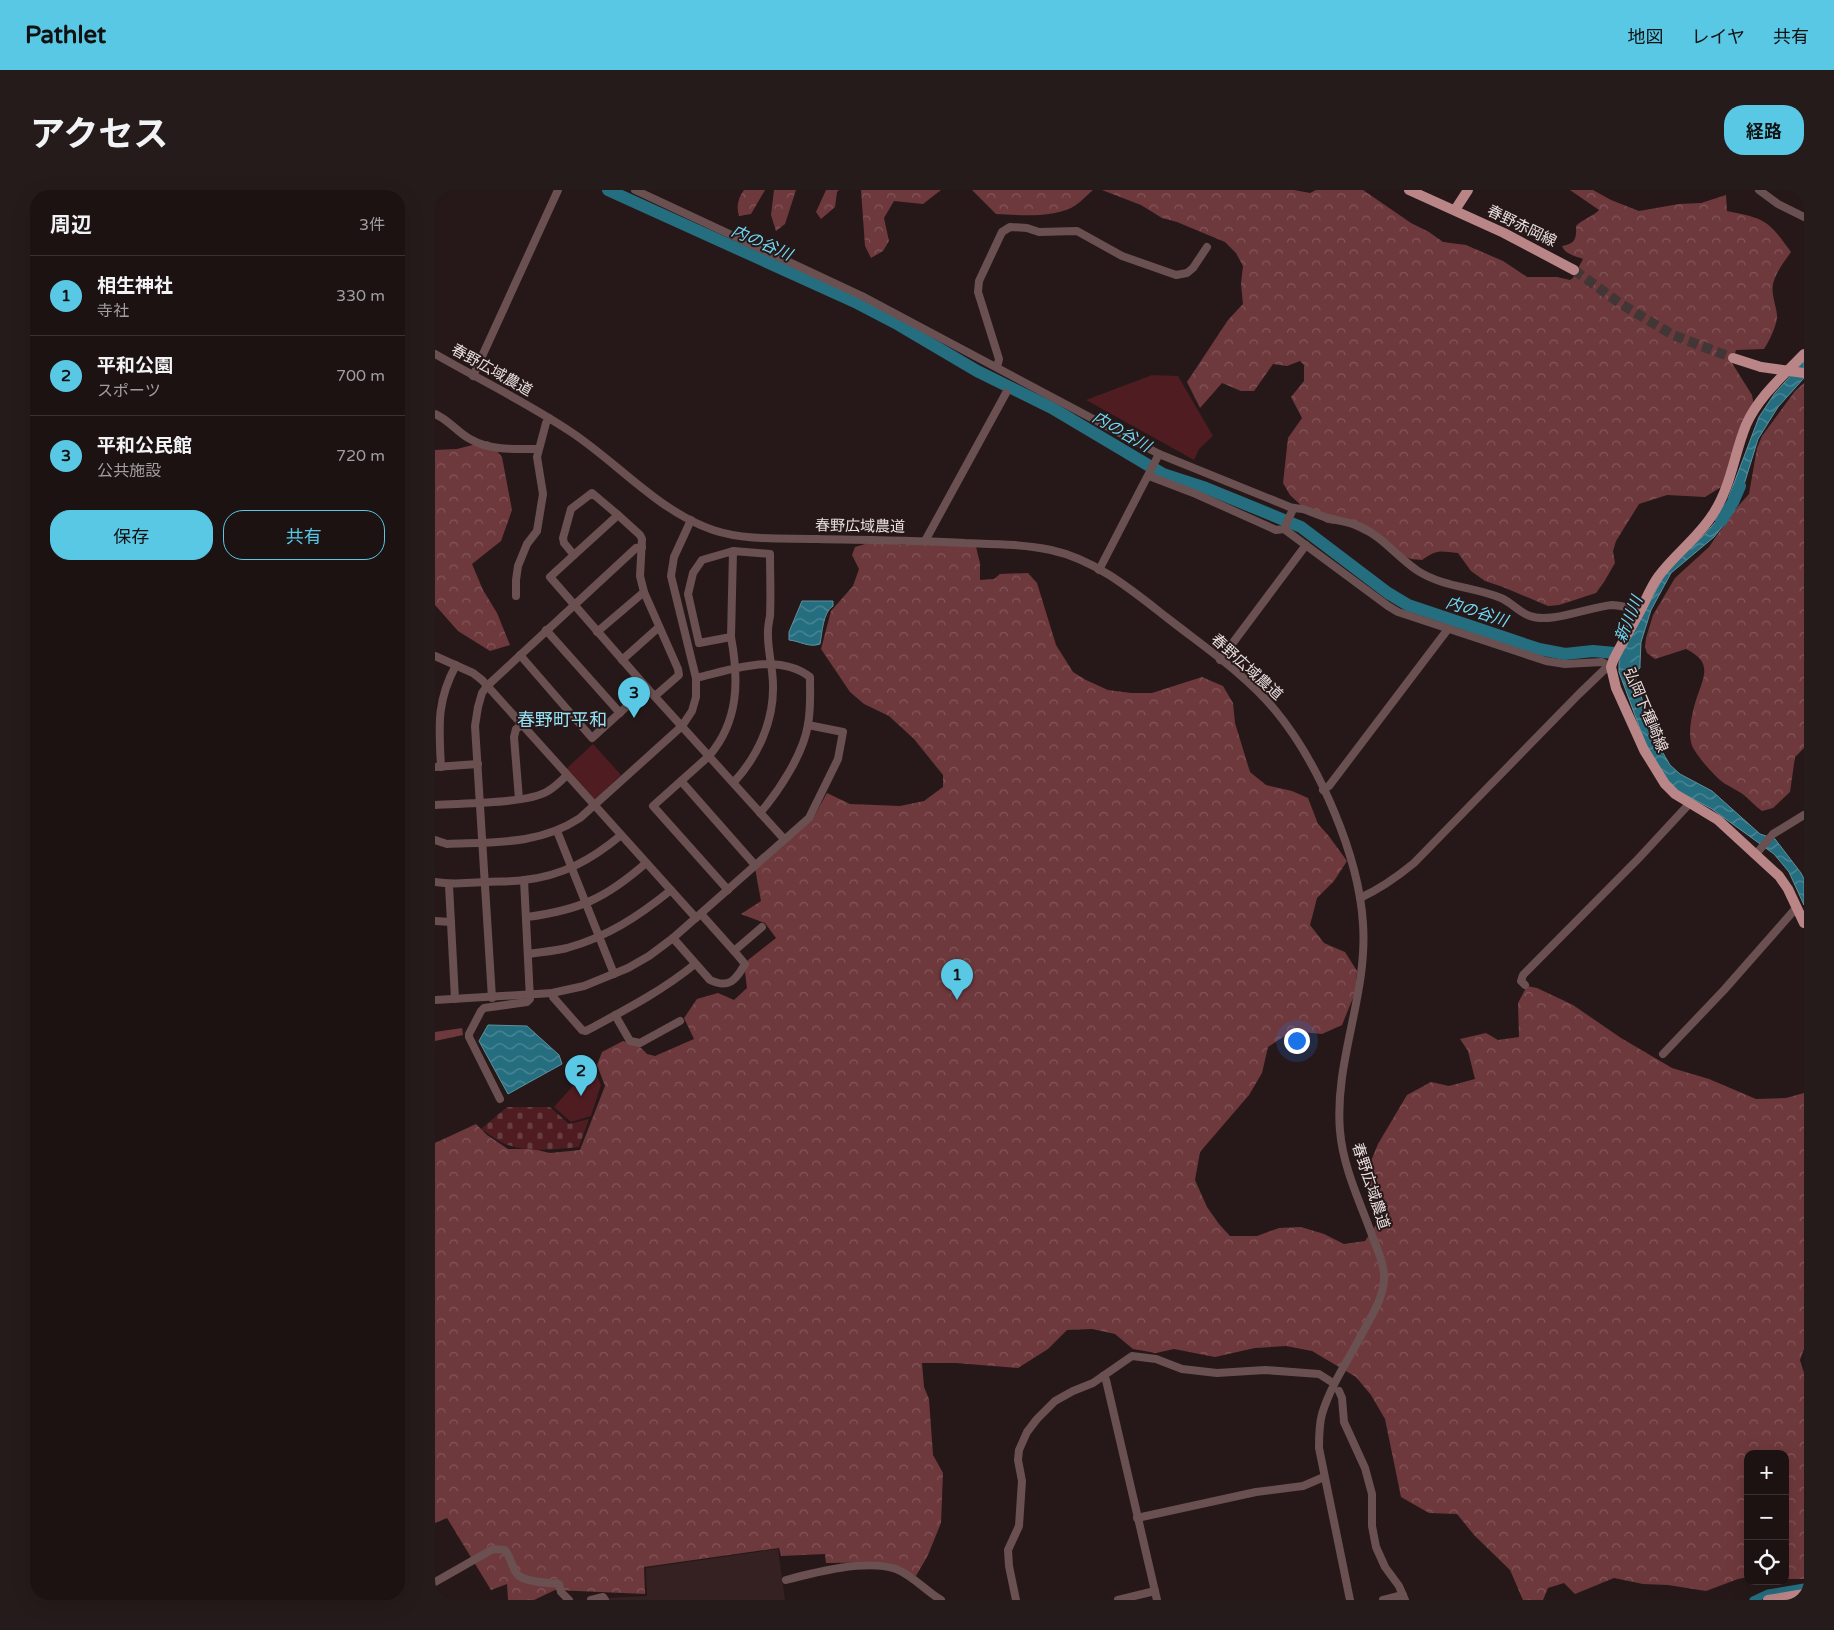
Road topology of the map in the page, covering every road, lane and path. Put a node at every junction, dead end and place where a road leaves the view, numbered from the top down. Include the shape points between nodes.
1 (558, 190) edge
2 (635, 190) edge
3 (1409, 190) edge
4 (1468, 190) edge
5 (1759, 190) edge
6 (1455, 210) junction
7 (1804, 217) edge
8 (1207, 247) dead end
9 (1574, 270) tunnel mouth
10 (435, 354) edge
11 (1804, 354) edge
12 (1733, 358) tunnel mouth
13 (997, 367) junction
14 (1804, 373) edge
15 (473, 376) junction
16 (1006, 394) dead end
17 (435, 414) edge
18 (549, 418) junction
19 (538, 449) junction
20 (1159, 456) junction
21 (1149, 475) junction
22 (1292, 511) junction
23 (618, 515) junction
24 (691, 520) junction
25 (1285, 527) junction
26 (925, 541) junction
27 (1306, 546) junction
28 (642, 547) junction
29 (733, 551) junction
30 (574, 555) junction
31 (1099, 570) junction
32 (644, 592) junction
33 (516, 596) dead end
34 (573, 605) junction
35 (1641, 608) junction
36 (659, 628) junction
37 (1448, 629) junction
38 (546, 630) junction
39 (597, 632) junction
40 (731, 637) junction
41 (520, 655) junction
42 (435, 656) edge
43 (622, 660) junction
44 (1220, 660) junction
45 (771, 663) junction
46 (1612, 664) junction
47 (456, 665) junction
48 (735, 670) junction
49 (696, 678) junction
50 (487, 686) junction
51 (647, 688) junction
52 (655, 696) junction
53 (620, 713) junction
54 (522, 724) junction
55 (808, 725) junction
56 (682, 726) junction
57 (709, 756) junction
58 (478, 764) junction
59 (438, 767) edge
60 (566, 776) junction
61 (681, 782) junction
62 (734, 782) junction
63 (1323, 790) junction
64 (519, 799) junction
65 (481, 802) junction
66 (1690, 803) junction
67 (435, 805) edge
68 (594, 805) junction
69 (760, 813) junction
70 (1804, 816) edge
71 (557, 831) junction
72 (620, 836) junction
73 (784, 839) junction
74 (435, 840) edge
75 (482, 842) junction
76 (1757, 852) junction
77 (646, 862) junction
78 (755, 864) junction
79 (571, 868) junction
80 (524, 880) junction
81 (435, 882) edge
82 (486, 882) junction
83 (449, 885) junction
84 (671, 890) junction
85 (727, 890) junction
86 (1360, 898) junction
87 (585, 904) junction
88 (1797, 907) junction
89 (698, 916) junction
90 (527, 917) junction
91 (435, 921) edge
92 (451, 922) junction
93 (1804, 923) edge
94 (762, 928) dead end
95 (599, 938) junction
96 (673, 938) junction
97 (734, 951) junction
98 (529, 954) junction
99 (695, 964) junction
100 (614, 974) junction
101 (1525, 985) dead end
102 (552, 993) junction
103 (530, 994) junction
104 (492, 998) junction
105 (435, 1000) edge
106 (455, 1000) junction
107 (615, 1015) junction
108 (680, 1021) dead end
109 (1663, 1054) dead end
110 (500, 1099) dead end
111 (1103, 1376) junction
112 (1330, 1381) dead end
113 (1339, 1391) dead end
114 (1324, 1477) junction
115 (1137, 1518) junction
116 (786, 1580) dead end
117 (435, 1582) edge
118 (1155, 1591) junction
119 (1804, 1594) edge
120 (1404, 1598) edge
121 (937, 1599) edge
122 (569, 1600) edge
123 (591, 1600) edge
124 (605, 1600) edge
125 (1015, 1600) edge
126 (1118, 1600) edge
127 (1157, 1600) edge
128 (1350, 1600) edge
129 (1383, 1600) edge
130 (1768, 1600) edge

1 - 15 street
2 - 13 street via 862,296
3 - 6 main road, 春野赤岡線
4 - 6 main road
5 - 7 street
6 - 9 main road, 春野赤岡線
8 - 13 street via 1187,274 1176,274 1122,256 1077,231 1039,232 1010,227 1002,232 979,281 978,292 999,359
10 - 15 street, 春野広域農道
11 - 35 main road, 弘岡下種崎線 via 1756,408 1742,437 1724,495 1713,514 1657,578
12 - 14 main road, bridge via 1761,367
13 - 20 street
15 - 18 street, 春野広域農道
16 - 26 street
17 - 19 street via 483,445
18 - 19 street
18 - 24 street, 春野広域農道
19 - 33 street via 543,494 537,531 527,544 518,566
20 - 21 street
20 - 22 street via 1285,505
21 - 25 street via 1276,530
21 - 31 street
22 - 25 street
22 - 35 street via 1301,509 1360,526 1419,572 1439,581 1502,598 1530,616 1553,618 1593,607 1615,605 1632,610
23 - 28 street via 639,535
23 - 30 street
23 - 30 street via 592,492 571,509 563,538
24 - 26 street, 春野広域農道 via 734,535
24 - 49 street via 674,557 671,576
25 - 27 street
26 - 31 street, 春野広域農道 via 1056,551
27 - 37 street via 1398,612
27 - 44 street
28 - 32 street
28 - 34 street via 636,548
29 - 40 street
29 - 40 street via 702,560 693,573 688,594 699,643
29 - 45 street via 770,554 768,631
30 - 34 street via 549,577
31 - 44 street, 春野広域農道 via 1138,595
32 - 36 street
32 - 39 street
34 - 38 street
34 - 39 street
35 - 46 main road, 弘岡下種崎線
36 - 43 street
36 - 52 street via 679,675
37 - 46 street via 1546,661
37 - 63 street
38 - 41 street
38 - 53 street
39 - 43 street
40 - 48 street
41 - 50 street
41 - 53 street via 592,738
42 - 47 street
43 - 51 street
44 - 63 street, 春野広域農道 via 1275,710 1312,765
45 - 48 street
45 - 55 street via 810,677
45 - 62 street via 773,686 767,726 758,748
46 - 66 main road, 弘岡下種崎線 via 1616,688 1651,763 1665,784
46 - 86 street via 1414,863 1397,878
47 - 50 street
47 - 59 street via 442,698
48 - 49 street
48 - 57 street via 734,708 726,730
49 - 56 street via 696,697
50 - 54 street
50 - 58 street via 482,693 475,726
51 - 52 street
51 - 53 street
52 - 56 street
54 - 60 street
54 - 64 street via 514,737
55 - 69 street via 786,778
55 - 73 street via 843,732 837,759 809,818
56 - 57 street
56 - 68 street
57 - 61 street
57 - 62 street
58 - 59 street
58 - 65 street
60 - 64 street via 548,791
60 - 68 street
61 - 78 street
61 - 85 street via 653,806
62 - 69 street
63 - 86 street, 春野広域農道 via 1345,837
64 - 65 street
65 - 67 street
65 - 75 street
66 - 76 main road, 弘岡下種崎線 via 1718,820
66 - 101 street via 1523,975 1521,981
68 - 71 street via 580,818
68 - 72 street
69 - 73 street
70 - 76 street via 1773,834
71 - 75 street via 523,840
71 - 79 street
72 - 77 street
72 - 79 street
73 - 78 street
74 - 75 street via 447,844
75 - 82 street
76 - 88 main road, 弘岡下種崎線 via 1779,876
77 - 84 street
77 - 87 street via 611,891
78 - 85 street
79 - 80 street
79 - 87 street
80 - 82 street
80 - 90 street
81 - 83 street
82 - 83 street
82 - 104 street
83 - 92 street
84 - 89 street
84 - 95 street via 643,913
85 - 89 street
86 - 114 street, 春野広域農道 via 1363,924 1361,984 1341,1079 1340,1135 1384,1281 1373,1315 1323,1412 1319,1448
87 - 90 street via 557,913
87 - 95 street
88 - 93 main road, 弘岡下種崎線
88 - 109 street
89 - 96 street
89 - 97 street
90 - 98 street
91 - 92 street
92 - 106 street
94 - 97 street
95 - 98 street
95 - 100 street
96 - 99 street
96 - 100 street via 649,956
97 - 99 street via 745,964 739,975 728,984 710,980
98 - 103 street
99 - 107 street via 651,996
100 - 102 street via 584,986
102 - 103 street
102 - 107 street via 582,1030
103 - 104 street
103 - 110 street via 527,1002 484,1008 469,1034
104 - 106 street
105 - 106 street
107 - 108 street via 630,1041 640,1043
111 - 112 street via 1132,1356 1156,1359 1182,1369 1217,1373 1265,1370 1319,1374
111 - 115 street
111 - 125 street via 1055,1401 1027,1432 1019,1450 1022,1481 1019,1526 1008,1550
113 - 120 street via 1344,1422 1365,1468 1376,1548
114 - 115 street via 1303,1486 1256,1492
114 - 128 street, 春野広域農道
115 - 118 street
116 - 121 street via 839,1567 881,1566 897,1570
117 - 122 street via 493,1550 505,1550 517,1575 559,1584 561,1592
118 - 126 street
118 - 127 street
119 - 130 main road
120 - 129 street
123 - 124 street via 603,1597

